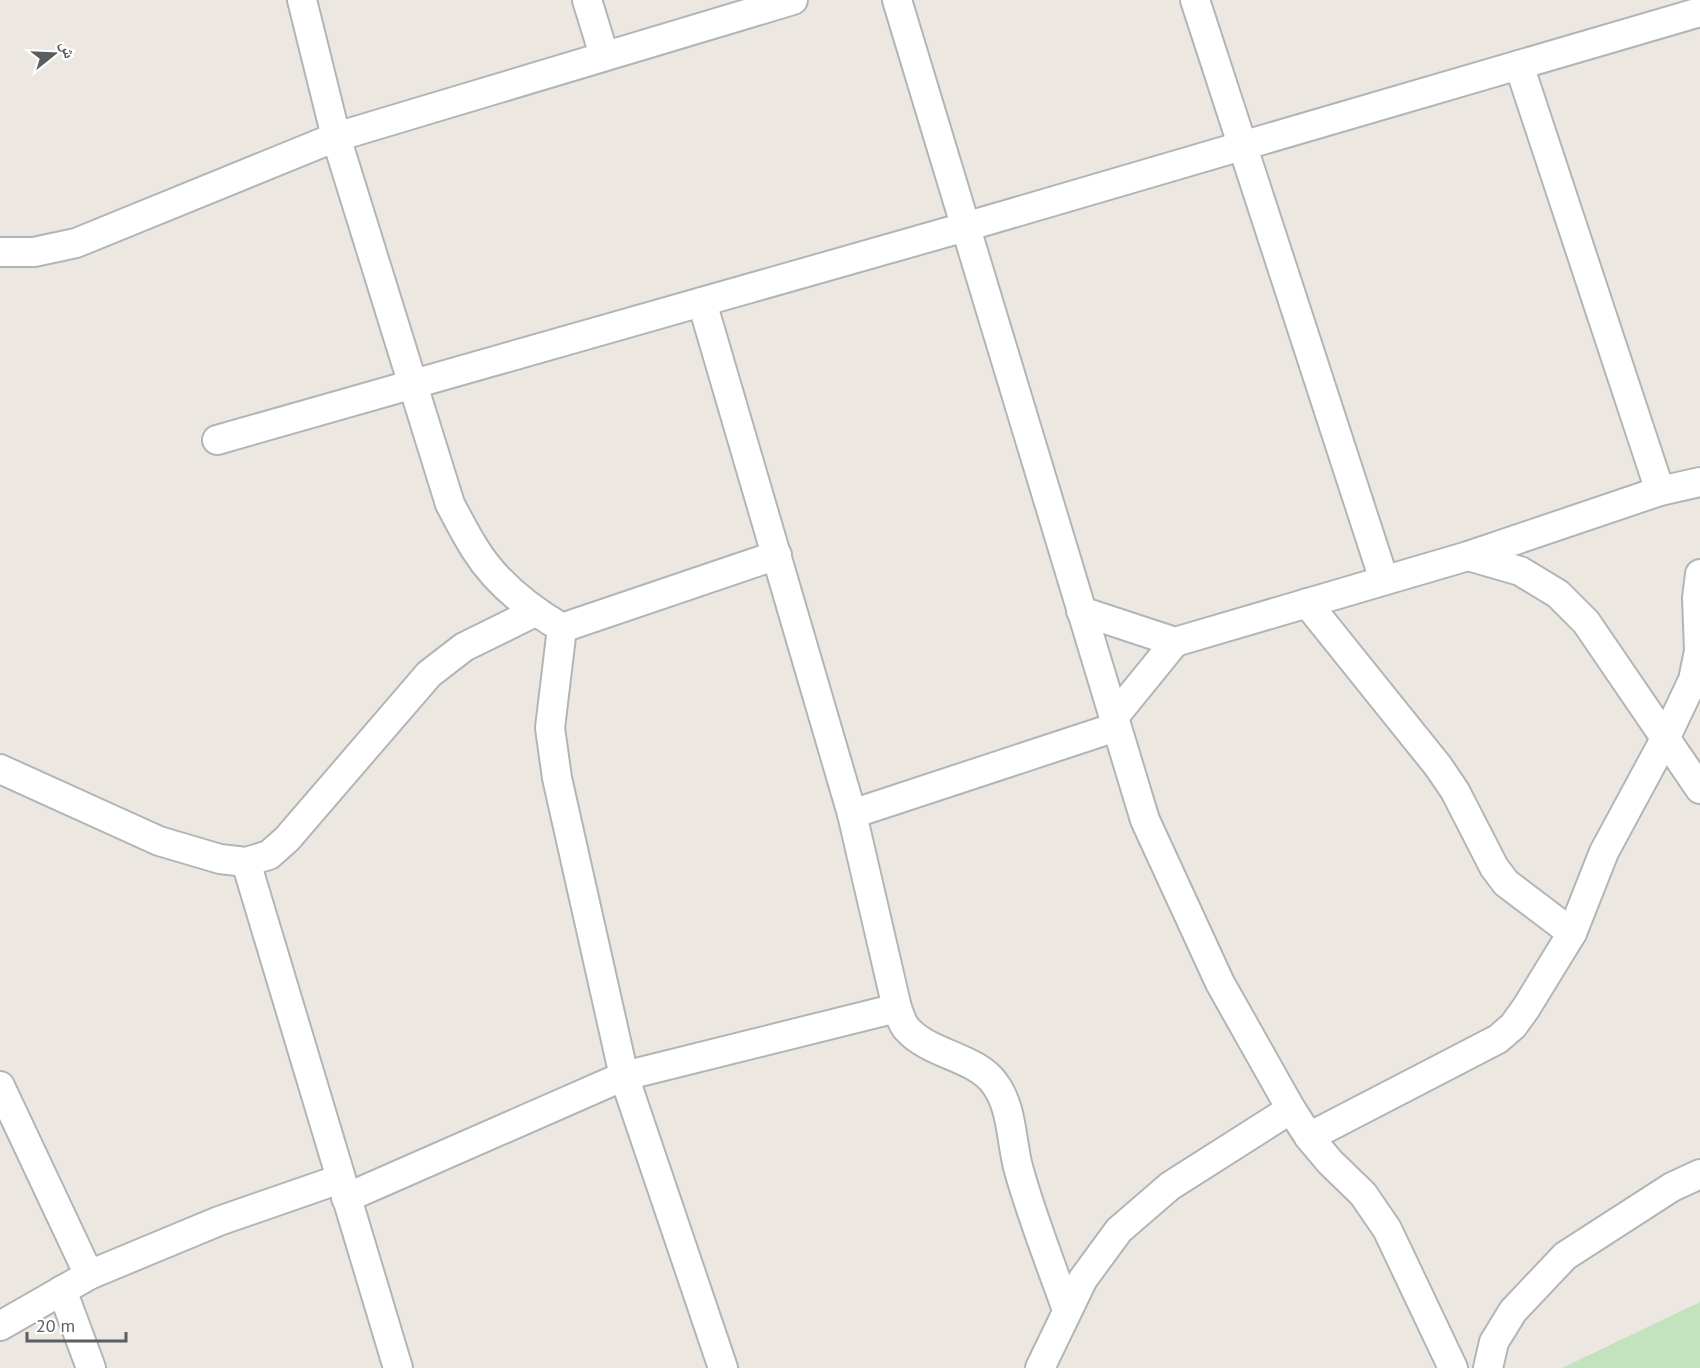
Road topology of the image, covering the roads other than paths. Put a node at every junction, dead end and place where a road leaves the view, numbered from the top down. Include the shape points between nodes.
1 (302, 0) edge
2 (587, 0) edge
3 (793, 0) edge
4 (897, 0) edge
5 (1195, 0) edge
6 (1700, 12) edge
7 (604, 56) junction
8 (1519, 65) junction
9 (336, 137) junction
10 (1243, 146) junction
11 (965, 227) junction
12 (0, 252) edge
13 (702, 302) junction
14 (412, 385) junction
15 (217, 440) dead end
16 (1700, 482) edge
17 (1660, 491) junction
18 (777, 555) junction
19 (1468, 556) junction
20 (1700, 574) edge
21 (1384, 580) junction
22 (1307, 603) junction
23 (1081, 611) junction
24 (535, 612) junction
25 (561, 628) junction
26 (1175, 642) junction
27 (1115, 722) junction
28 (1665, 739) junction
29 (0, 769) edge
30 (1700, 789) edge
31 (852, 814) junction
32 (246, 862) junction
33 (1572, 933) junction
34 (897, 1008) junction
35 (624, 1076) junction
36 (0, 1086) edge
37 (1291, 1109) junction
38 (1309, 1137) junction
39 (1700, 1174) edge
40 (343, 1189) junction
41 (89, 1275) junction
42 (62, 1290) junction
43 (1067, 1310) junction
44 (0, 1326) edge
45 (92, 1368) edge
46 (398, 1368) edge
47 (723, 1368) edge
48 (1040, 1368) edge
49 (1453, 1368) edge
50 (1488, 1368) edge

1 - 9 street
2 - 7 street
3 - 7 street
4 - 11 street
5 - 10 street
6 - 8 street
7 - 9 street
8 - 10 street
8 - 17 street
9 - 12 street via 76,243 34,252
9 - 14 street
10 - 11 street
10 - 21 street
11 - 13 street
11 - 23 street
13 - 14 street
13 - 18 street
14 - 15 street
14 - 24 street via 450,504 500,582
16 - 17 street
17 - 19 street
18 - 25 street
18 - 31 street
19 - 21 street
19 - 28 street via 1520,571 1558,594 1586,622
20 - 28 street via 1699,651 1693,680
21 - 22 street
22 - 26 street
22 - 33 street via 1438,766 1506,883
23 - 26 street
23 - 27 street
24 - 25 street
24 - 32 street via 464,647 429,674 287,838 269,855
25 - 35 street via 550,728 557,778
26 - 27 street
27 - 31 street
27 - 37 street via 1145,820 1220,983
28 - 30 street
28 - 33 street via 1604,852
29 - 32 street via 159,841 220,859
31 - 34 street
32 - 40 street
33 - 38 street via 1526,1008 1498,1039
34 - 35 street
34 - 43 street via 905,1028 926,1045 979,1069 994,1081 1005,1100 1018,1166
35 - 40 street
35 - 47 street
36 - 41 street
37 - 38 street
37 - 43 street via 1170,1186 1119,1230 1083,1279
38 - 49 street via 1363,1194 1387,1229
39 - 50 street via 1672,1187 1565,1256 1513,1311 1494,1342
40 - 41 street via 219,1221
40 - 46 street
41 - 42 street
42 - 44 street
42 - 45 street
43 - 48 street

